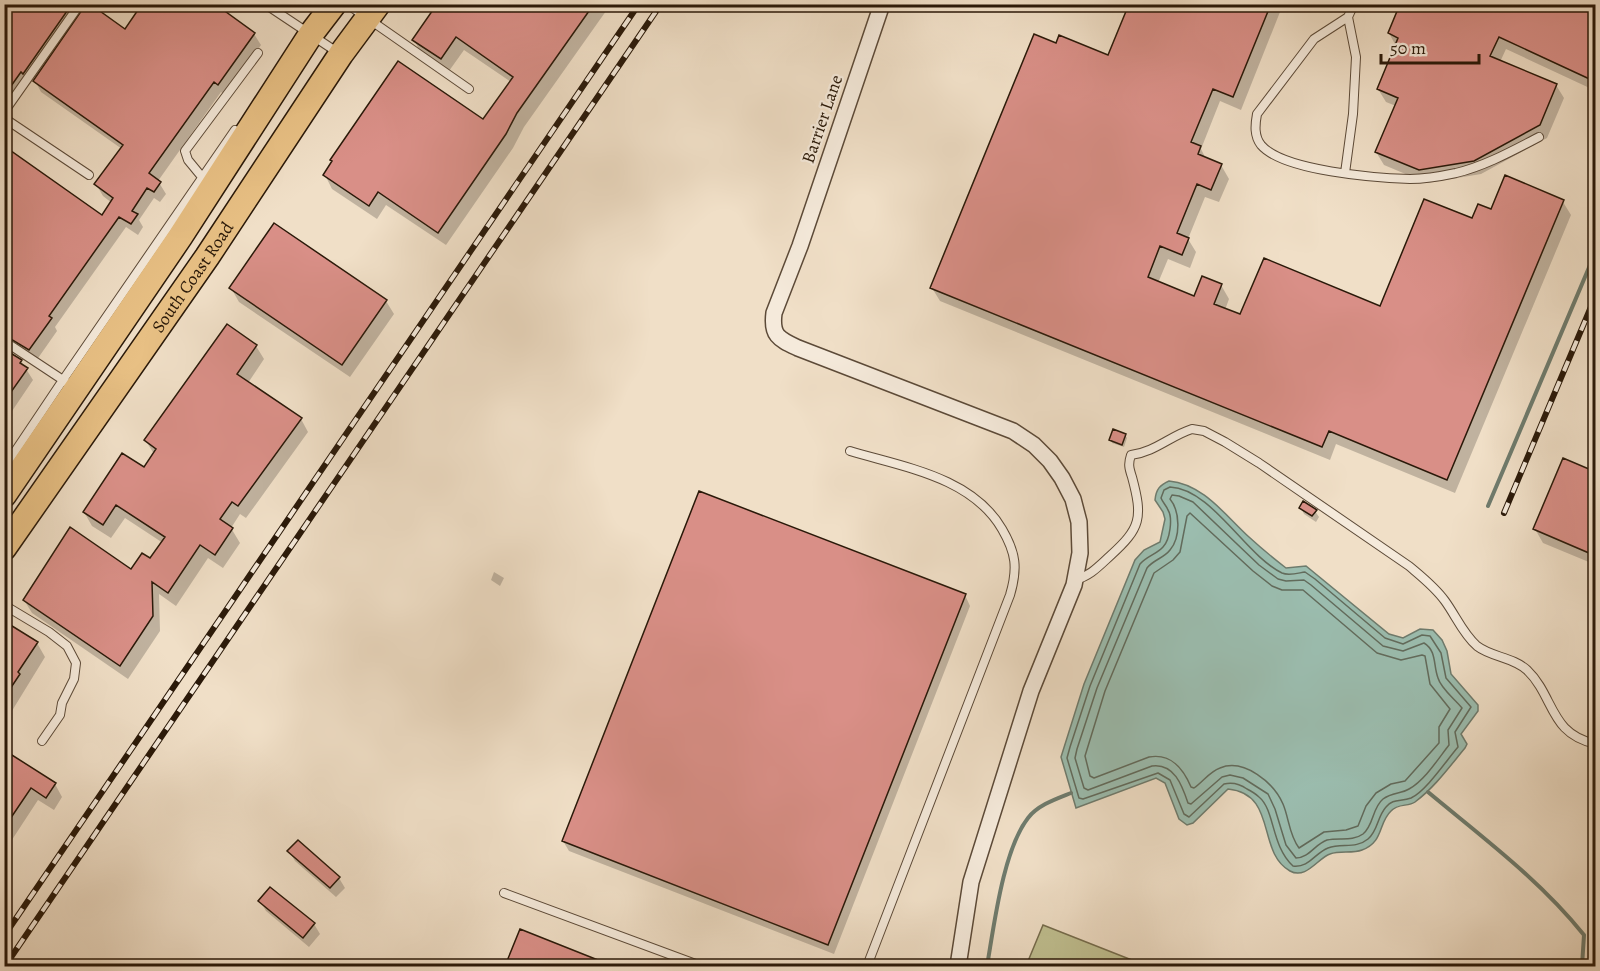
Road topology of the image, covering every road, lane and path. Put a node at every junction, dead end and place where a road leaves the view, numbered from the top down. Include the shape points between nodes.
1 (80, 4) edge
2 (265, 4) edge
3 (334, 4) edge
4 (347, 4) edge
5 (882, 4) edge
6 (1354, 4) edge
7 (373, 12) edge
8 (1348, 17) junction
9 (308, 33) junction
10 (258, 53) dead end
11 (341, 54) junction
12 (265, 88) dead end
13 (469, 88) dead end
14 (4, 112) edge
15 (4, 118) edge
16 (238, 126) dead end
17 (1539, 137) dead end
18 (1345, 173) junction
19 (89, 175) dead end
20 (202, 177) junction
21 (180, 237) junction
22 (207, 257) junction
23 (4, 341) edge
24 (69, 384) junction
25 (850, 451) dead end
26 (4, 468) edge
27 (4, 495) edge
28 (4, 548) edge
29 (1075, 580) junction
30 (4, 605) edge
31 (42, 741) dead end
32 (1596, 744) edge
33 (504, 893) dead end
34 (701, 966) edge
35 (867, 966) edge
36 (958, 966) edge

1 - 14 lane
2 - 9 lane
3 - 9 highway, South Coast Road
4 - 7 lane
5 - 29 street, Barrier Lane via 774,313 775,334 798,348 1013,431 1034,445 1050,461 1073,499 1080,553
6 - 8 lane
7 - 11 highway, South Coast Road
7 - 13 lane
8 - 18 lane via 1356,57
8 - 18 lane via 1314,39 1257,114 1255,130 1260,144 1272,154 1295,164
9 - 11 lane
9 - 12 lane
9 - 21 highway, South Coast Road
10 - 20 lane via 185,151
11 - 22 highway, South Coast Road
15 - 19 lane
16 - 20 lane
17 - 18 lane via 1496,159 1456,173 1412,179
20 - 24 lane
21 - 22 highway
21 - 24 highway, South Coast Road
22 - 28 highway, South Coast Road
23 - 24 lane
24 - 26 lane
24 - 27 highway, South Coast Road
25 - 35 lane via 926,474 969,493 999,523 1015,561 1010,595
29 - 32 lane via 1087,577 1134,532 1139,513 1128,463 1131,455 1150,451 1192,429 1204,431 1259,463 1409,566 1431,585 1478,647 1526,669 1562,726 1573,737
29 - 36 street via 1030,692 971,882
30 - 31 lane via 68,646 76,663 60,715
33 - 34 lane

